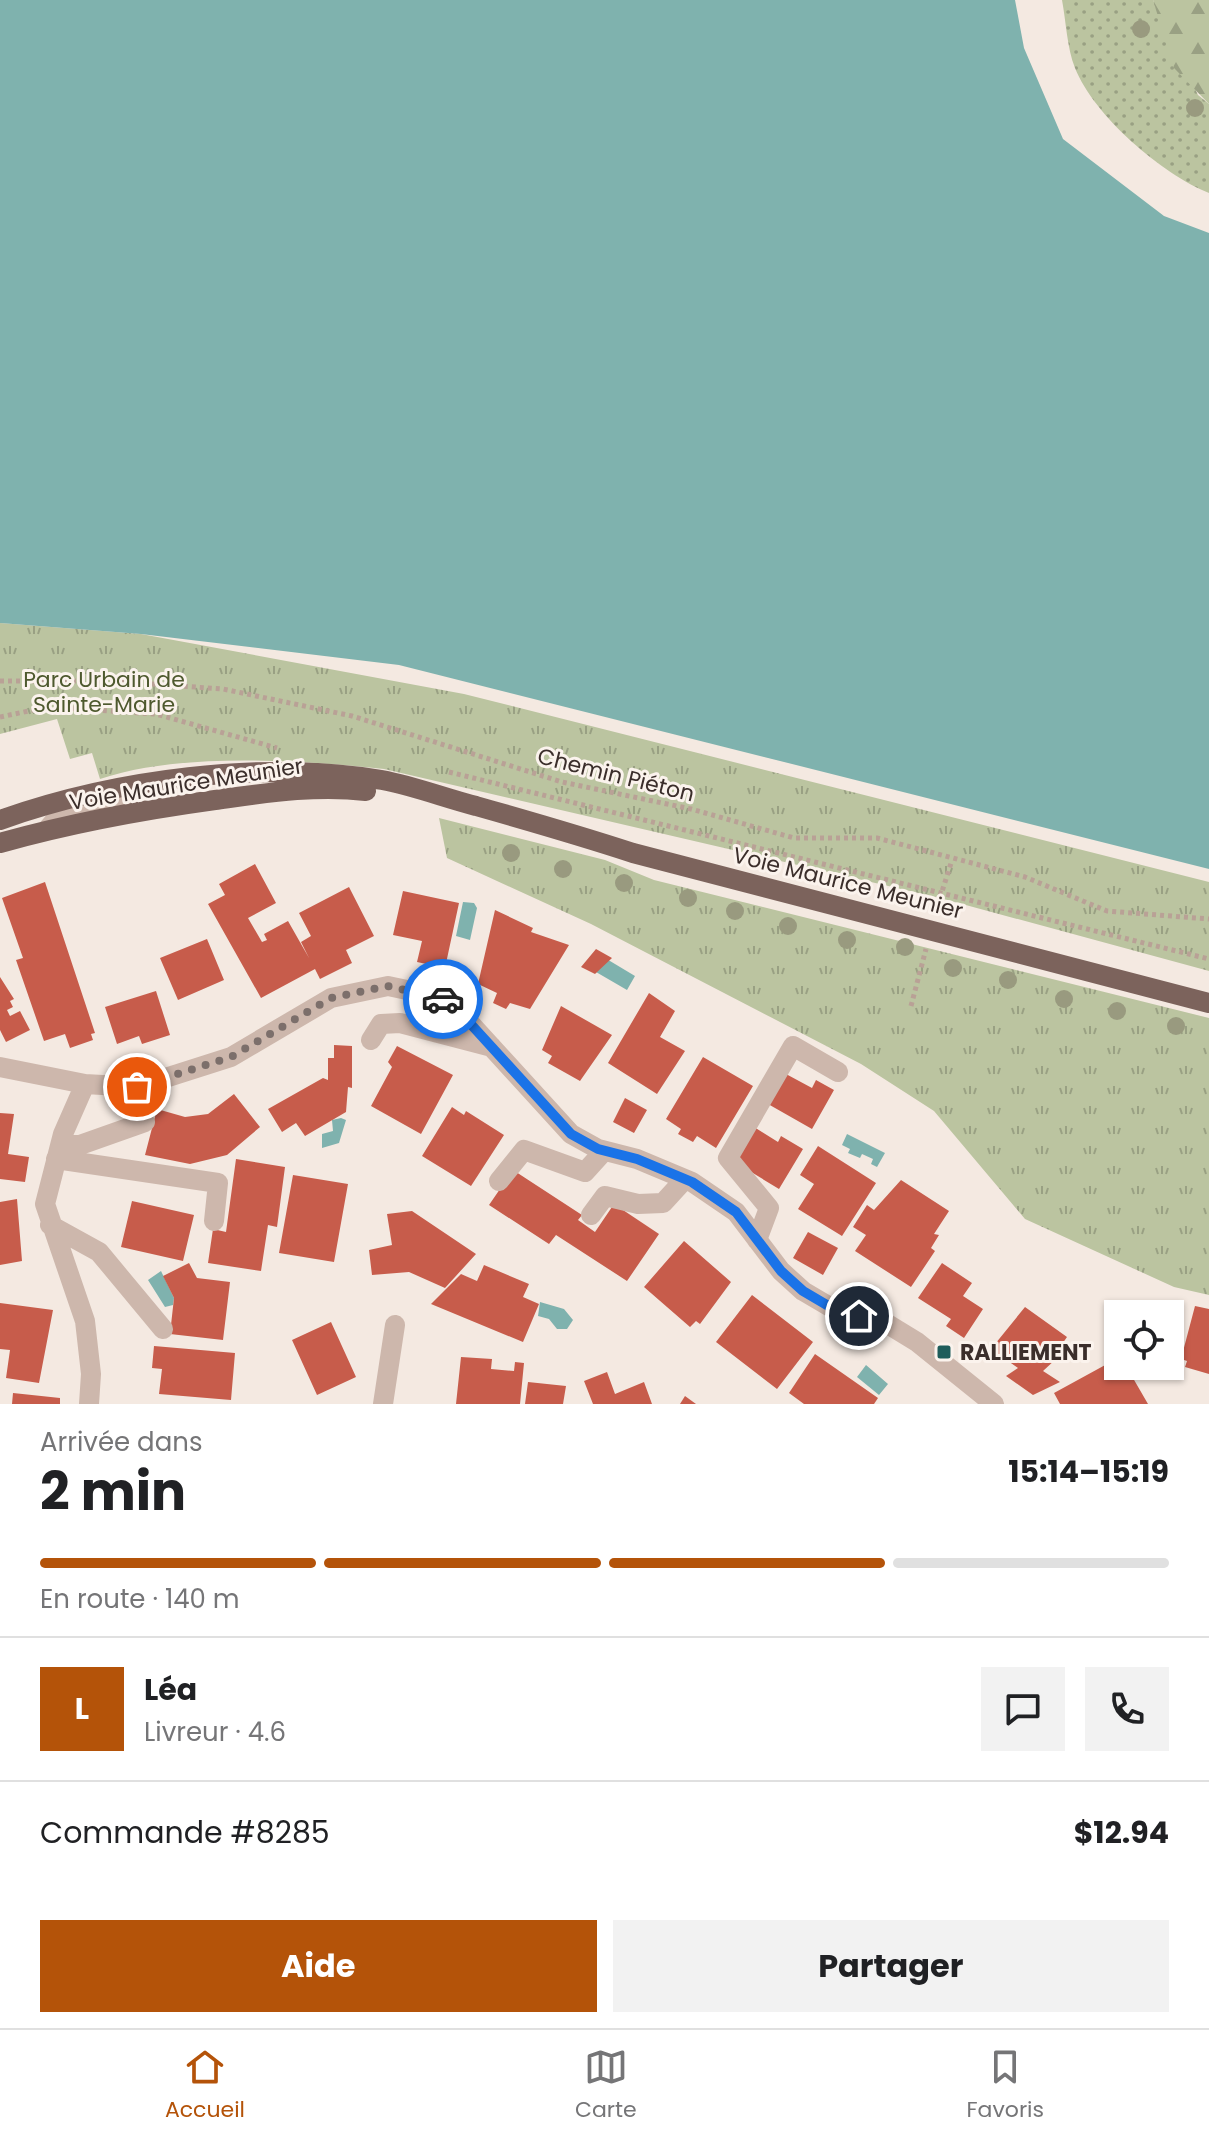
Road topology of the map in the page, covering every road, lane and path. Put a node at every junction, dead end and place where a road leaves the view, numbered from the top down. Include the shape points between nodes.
1 (0, 681) edge
2 (0, 717) edge
3 (290, 751) dead end
4 (443, 771) dead end
5 (134, 786) junction
6 (475, 806) junction
7 (0, 820) edge
8 (47, 830) junction
9 (0, 843) edge
10 (952, 860) junction
11 (941, 895) junction
12 (1209, 919) edge
13 (927, 947) dead end
14 (1209, 959) edge
15 (1209, 1003) edge
16 (911, 1006) dead end
17 (371, 1040) dead end
18 (492, 1047) junction
19 (0, 1067) edge
20 (838, 1072) dead end
21 (85, 1084) junction
22 (145, 1122) dead end
23 (604, 1151) junction
24 (58, 1152) junction
25 (685, 1179) junction
26 (499, 1181) dead end
27 (591, 1215) dead end
28 (214, 1221) dead end
29 (50, 1225) junction
30 (757, 1240) junction
31 (395, 1325) dead end
32 (163, 1329) dead end
33 (89, 1404) edge
34 (383, 1404) edge
35 (994, 1404) edge

1 - 10 path, Chemin Piéton via 223,689 352,716 562,782 691,809 794,838 877,838
2 - 3 path via 48,707 156,714
4 - 11 path
5 - 6 main road, Voie Maurice Meunier via 249,773 319,773 384,781
5 - 7 main road, Voie Maurice Meunier
5 - 8 street via 114,806 57,818
6 - 8 main road, Voie Maurice Meunier via 320,788 156,808
6 - 15 main road, Voie Maurice Meunier via 633,853
8 - 9 main road, Voie Maurice Meunier
10 - 11 path
10 - 12 path, Chemin Piéton via 1025,877 1107,911
11 - 14 path
13 - 16 path
17 - 18 street via 381,1024 400,1023
18 - 21 street via 440,997 388,986 331,998 231,1057 188,1073 137,1087
18 - 23 street via 571,1134
19 - 21 street
20 - 30 street via 793,1046 728,1158 769,1208
21 - 24 street
22 - 24 street
23 - 25 street
23 - 26 street via 585,1172 524,1150
24 - 28 street via 218,1183
24 - 29 street via 45,1204
25 - 27 street via 663,1203 605,1196
25 - 30 street via 736,1212
29 - 32 street via 99,1252
29 - 33 street via 85,1321
30 - 35 street via 803,1291 837,1311 881,1320
31 - 34 street

